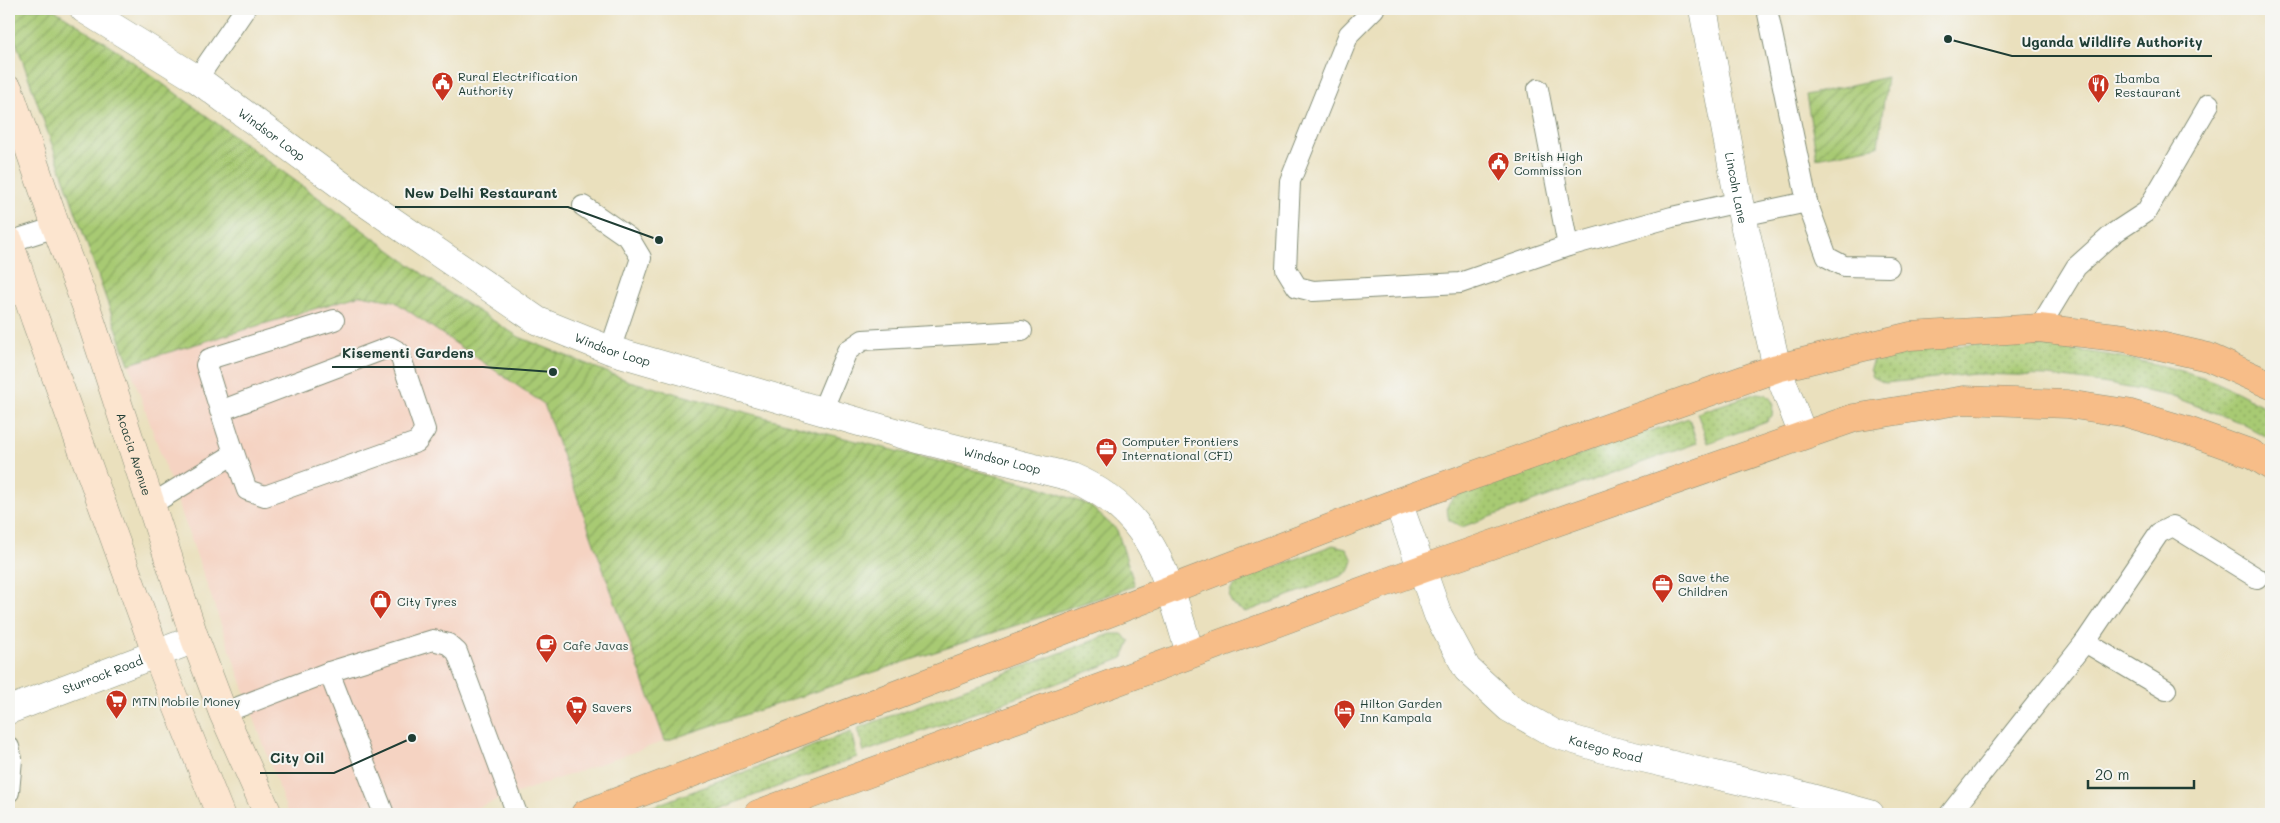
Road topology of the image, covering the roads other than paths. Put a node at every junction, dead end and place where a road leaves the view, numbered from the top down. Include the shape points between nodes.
1 (84, 9) edge
2 (245, 9) edge
3 (1374, 9) edge
4 (1703, 9) edge
5 (1767, 9) edge
6 (197, 79) junction
7 (1538, 89) dead end
8 (9, 90) edge
9 (2209, 104) dead end
10 (1807, 202) junction
11 (583, 206) dead end
12 (1741, 209) junction
13 (56, 227) junction
14 (9, 242) edge
15 (1568, 246) junction
16 (1889, 267) dead end
17 (334, 320) dead end
18 (2039, 328) junction
19 (1022, 331) dead end
20 (610, 350) junction
21 (1777, 368) junction
22 (2271, 386) edge
23 (220, 411) junction
24 (822, 411) junction
25 (1803, 435) junction
26 (234, 454) junction
27 (2271, 466) edge
28 (1398, 502) junction
29 (152, 504) junction
30 (1422, 569) junction
31 (2258, 578) dead end
32 (1170, 590) junction
33 (195, 639) junction
34 (2085, 642) junction
35 (156, 653) junction
36 (1190, 654) junction
37 (329, 672) junction
38 (2166, 690) dead end
39 (9, 710) edge
40 (223, 713) junction
41 (9, 747) edge
42 (9, 792) edge
43 (220, 814) edge
44 (268, 814) edge
45 (384, 814) edge
46 (518, 814) edge
47 (585, 814) edge
48 (758, 814) edge
49 (1870, 814) edge
50 (1950, 814) edge

1 - 6 street, Windsor Loop
2 - 6 lane
3 - 15 lane via 1349,34 1290,181 1286,269 1296,287 1313,291 1460,283
4 - 12 street, Lincoln Lane
5 - 10 lane
6 - 20 street, Windsor Loop via 360,199 538,321
7 - 15 lane
8 - 13 main road, Acacia Avenue
9 - 18 lane via 2146,212 2114,233 2076,267
10 - 12 lane
10 - 16 lane via 1827,257 1844,266
11 - 20 lane via 629,238 641,258
12 - 15 lane via 1672,217
12 - 21 street, Lincoln Lane
13 - 14 lane
13 - 29 main road, Acacia Avenue via 85,302
14 - 35 main road
17 - 23 lane via 209,359 206,365
18 - 21 main road via 1910,336
18 - 22 main road via 2125,338 2208,357
19 - 24 lane via 863,340 847,351
20 - 24 street, Windsor Loop
21 - 25 street, Lincoln Lane
21 - 28 main road
23 - 26 lane
23 - 26 lane via 390,347 399,352 425,430 417,442 265,496 247,490
24 - 32 street, Windsor Loop via 1071,477 1094,487 1114,500 1145,533
25 - 27 main road via 1854,418 1964,400 2067,404 2127,414 2188,431 2252,454
25 - 30 main road
26 - 29 lane
28 - 30 street, Katego Road
28 - 32 main road
29 - 33 main road, Acacia Avenue
30 - 36 main road
30 - 49 street, Katego Road via 1438,615 1467,669 1509,708 1555,734 1604,750
31 - 34 lane via 2173,526 2159,533
32 - 36 street, Windsor Loop
32 - 47 main road
33 - 35 street, Sturrock Road
33 - 40 main road, Acacia Avenue
34 - 38 lane
34 - 50 lane
35 - 39 street, Sturrock Road
35 - 43 main road
36 - 48 main road
37 - 40 lane
37 - 45 lane
37 - 46 lane via 433,640 448,644 457,652
40 - 44 main road, Acacia Avenue
41 - 42 lane via 12,759

